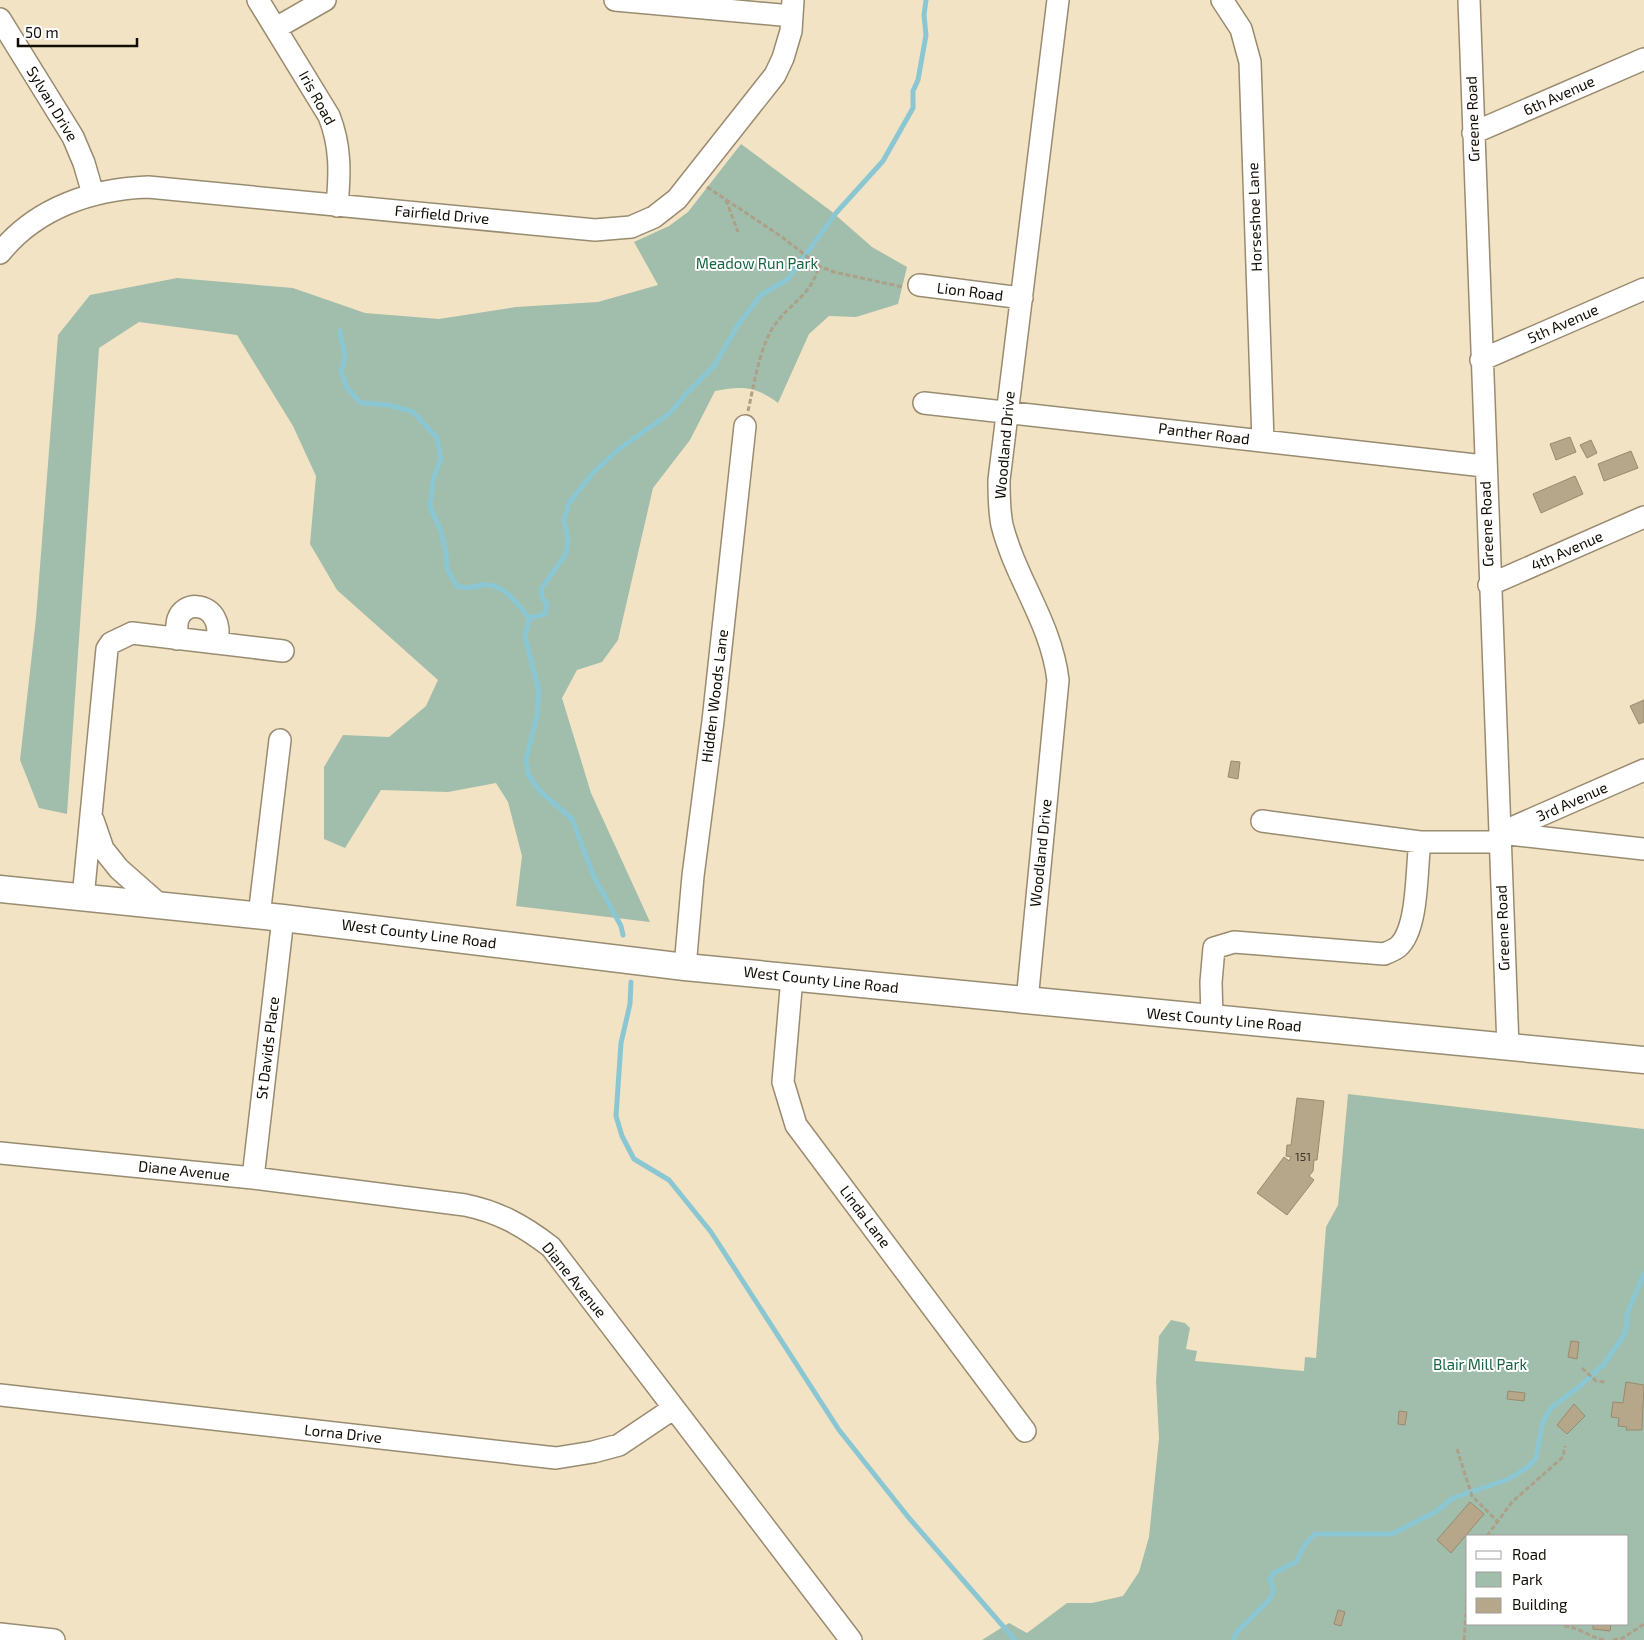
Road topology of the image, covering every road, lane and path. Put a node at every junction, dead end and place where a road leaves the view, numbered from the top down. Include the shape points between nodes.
1 (258, 0) edge
2 (325, 0) edge
3 (614, 0) edge
4 (1058, 0) edge
5 (1222, 0) edge
6 (1468, 0) edge
7 (793, 8) edge
8 (0, 18) edge
9 (276, 28) junction
10 (1644, 59) edge
11 (1473, 133) junction
12 (694, 178) junction
13 (93, 194) junction
14 (726, 200) junction
15 (337, 206) junction
16 (738, 232) dead end
17 (0, 253) edge
18 (819, 266) junction
19 (919, 286) joint
20 (1644, 288) edge
21 (1022, 298) junction
22 (1481, 360) junction
23 (924, 403) dead end
24 (1008, 412) junction
25 (745, 426) joint
26 (1263, 441) junction
27 (1484, 466) junction
28 (1644, 517) edge
29 (1489, 585) junction
30 (177, 638) junction
31 (218, 642) junction
32 (283, 651) dead end
33 (280, 740) dead end
34 (1644, 770) edge
35 (90, 815) junction
36 (1262, 821) dead end
37 (1500, 838) junction
38 (1420, 842) junction
39 (1644, 849) edge
40 (0, 889) edge
41 (83, 898) junction
42 (160, 906) junction
43 (271, 917) junction
44 (685, 967) junction
45 (792, 976) junction
46 (1027, 1001) junction
47 (1212, 1019) junction
48 (1508, 1047) junction
49 (1644, 1060) edge
50 (0, 1153) edge
51 (253, 1178) junction
52 (1582, 1368) dead end
53 (1605, 1382) dead end
54 (0, 1395) edge
55 (674, 1408) junction
56 (1025, 1431) dead end
57 (1565, 1446) dead end
58 (1457, 1449) dead end
59 (1497, 1521) junction
60 (1488, 1535) edge
61 (1466, 1613) edge
62 (1644, 1624) edge
63 (1564, 1626) dead end
64 (0, 1634) edge
65 (1595, 1639) edge
66 (54, 1640) edge
67 (851, 1640) edge
68 (1464, 1640) edge
69 (1604, 1640) edge
70 (1613, 1640) edge

1 - 9 street, Iris Road
2 - 9 street
3 - 7 street
4 - 21 street, Woodland Drive
5 - 26 street, Horseshoe Lane via 1241,29 1250,62
6 - 11 street, Greene Road
7 - 12 street, Fairfield Drive via 791,32 775,75
8 - 13 street, Sylvan Drive via 73,137
9 - 15 street, Iris Road via 330,116 340,169
10 - 11 street, 6th Avenue
11 - 22 street, Greene Road
12 - 14 path
12 - 15 street, Fairfield Drive via 677,199 654,217 631,227 610,230
13 - 15 street, Fairfield Drive via 148,187
13 - 17 street, Fairfield Drive via 44,215
14 - 16 path
14 - 18 path
18 - 19 path via 882,283 910,288
18 - 25 path via 807,292 775,324 756,374
19 - 21 street, Lion Road
20 - 22 street, 5th Avenue
21 - 24 street, Woodland Drive
22 - 27 street, Greene Road
23 - 24 street, Panther Road
24 - 26 street, Panther Road
24 - 46 street, Woodland Drive via 999,480 1002,524 1008,546 1050,637 1058,680
25 - 44 street, Hidden Woods Lane via 713,721 692,876
26 - 27 street, Panther Road
27 - 29 street, Greene Road
28 - 29 street, 4th Avenue
29 - 37 street, Greene Road
30 - 31 street
30 - 31 street via 181,614 197,606 215,617
30 - 35 street via 132,633 120,637 106,649
31 - 32 street
33 - 43 street, St Davids Place
34 - 37 street, 3rd Avenue
35 - 41 street
35 - 42 street via 103,849 119,869
36 - 38 street
37 - 38 street
37 - 39 street
37 - 48 street, Greene Road
38 - 47 street via 1414,908 1399,947 1384,954 1234,942 1214,948
40 - 41 main road, West County Line Road
41 - 42 main road, West County Line Road
42 - 43 main road, West County Line Road
43 - 44 main road, West County Line Road
43 - 51 street, St Davids Place
44 - 45 main road, West County Line Road
45 - 46 main road, West County Line Road
45 - 56 street, Linda Lane via 783,1082 796,1125
46 - 47 main road, West County Line Road
47 - 48 main road, West County Line Road
48 - 49 main road, West County Line Road
50 - 51 street, Diane Avenue
51 - 55 street, Diane Avenue via 465,1205 508,1218 551,1247
52 - 53 path via 1595,1380
54 - 55 street, Lorna Drive via 556,1458 619,1445
55 - 67 street, Diane Avenue
57 - 59 path via 1563,1457 1532,1482
58 - 59 path via 1476,1501
59 - 60 path
61 - 68 path
62 - 70 path via 1623,1638
63 - 65 path via 1575,1627
64 - 66 street
65 - 69 path

